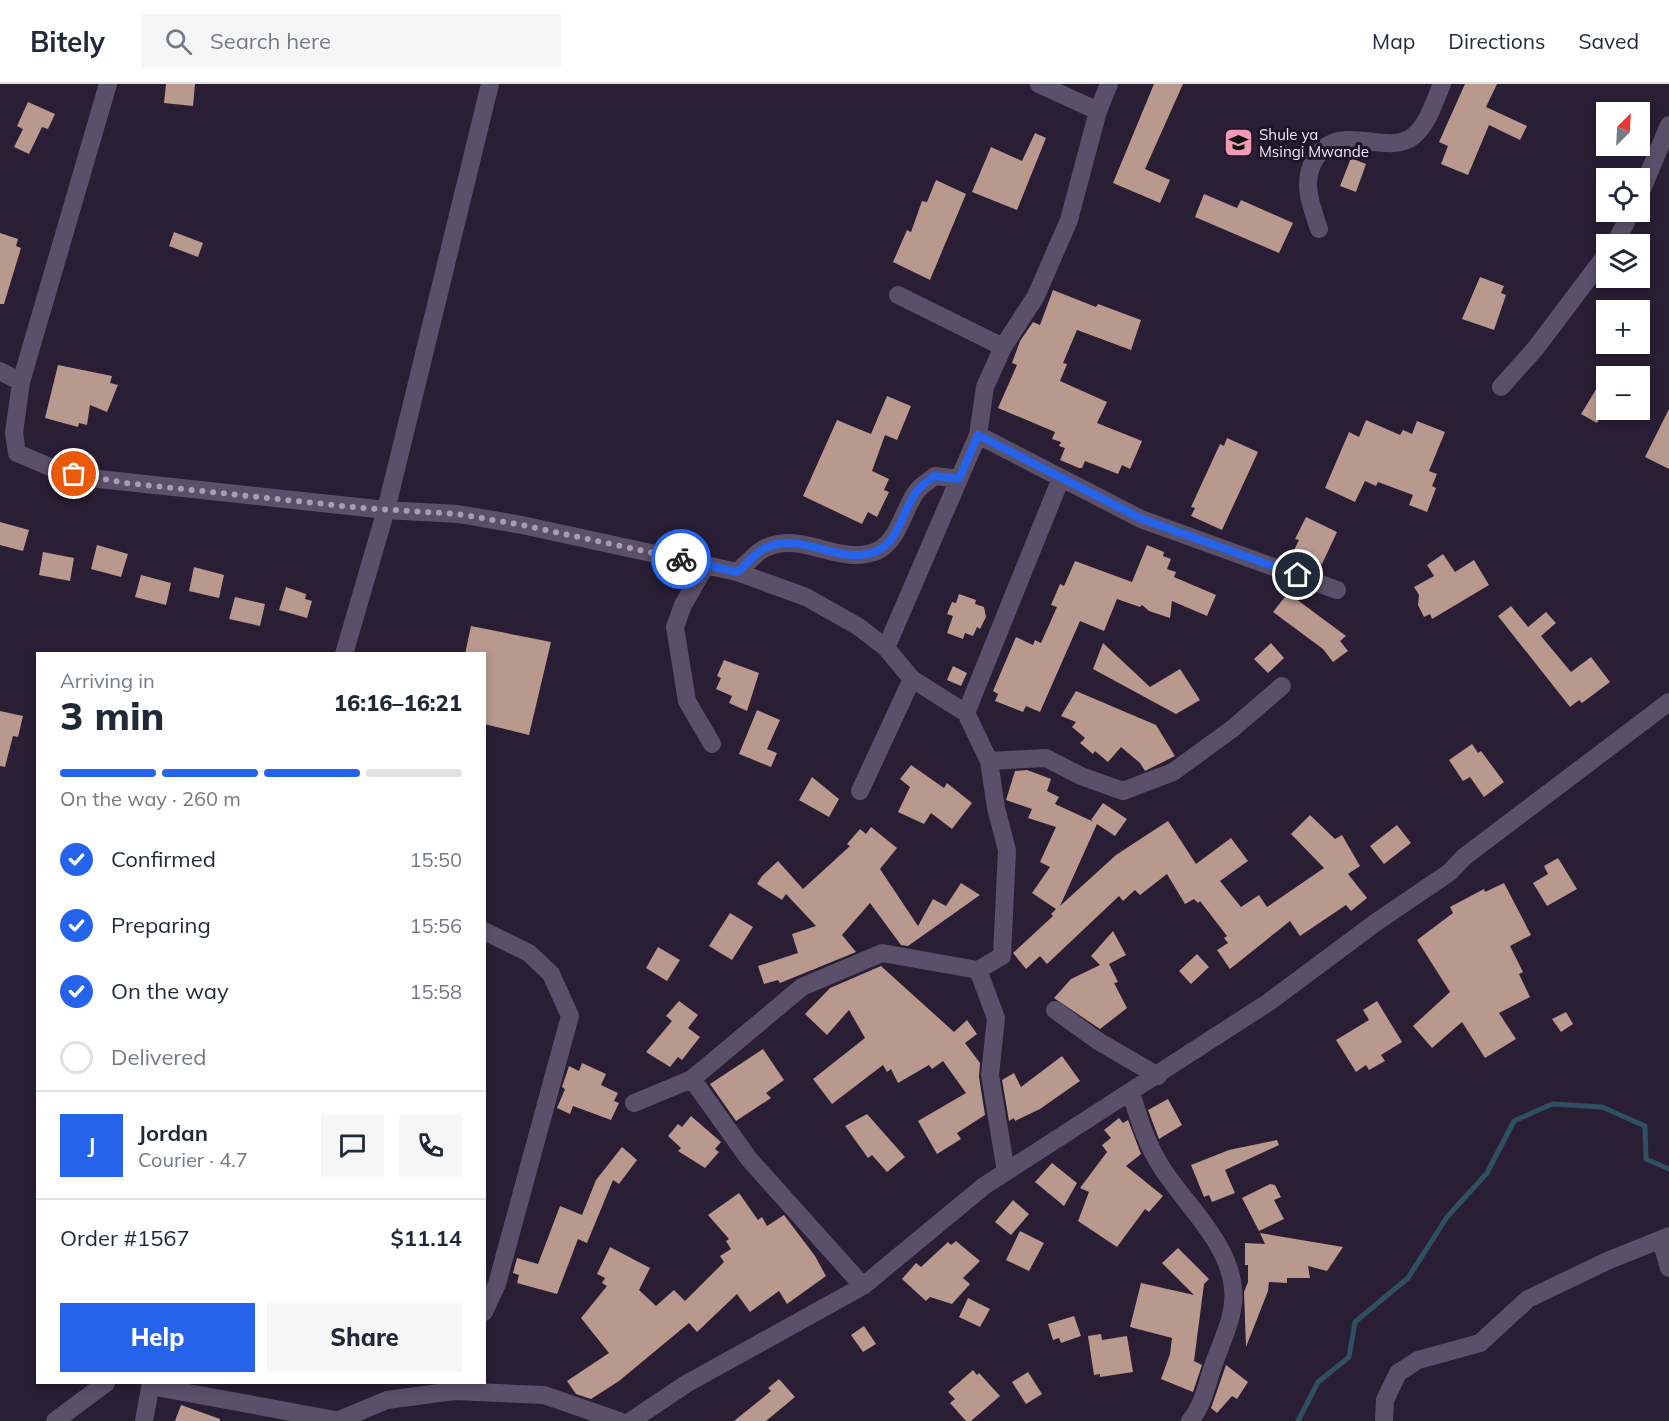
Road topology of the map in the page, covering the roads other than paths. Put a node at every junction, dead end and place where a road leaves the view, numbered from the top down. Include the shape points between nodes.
1 (108, 84) edge
2 (490, 84) edge
3 (1039, 84) edge
4 (1109, 84) edge
5 (1442, 84) edge
6 (1098, 111) junction
7 (1669, 125) edge
8 (1650, 170) edge
9 (1319, 229) dead end
10 (1596, 268) edge
11 (898, 295) dead end
12 (1003, 347) junction
13 (0, 371) edge
14 (21, 382) junction
15 (1501, 387) dead end
16 (978, 435) junction
17 (1061, 478) junction
18 (959, 479) junction
19 (386, 510) junction
20 (706, 565) junction
21 (737, 572) junction
22 (1337, 590) dead end
23 (886, 648) junction
24 (345, 652) edge
25 (912, 679) junction
26 (1282, 686) dead end
27 (1669, 702) edge
28 (966, 713) junction
29 (712, 744) dead end
30 (989, 761) junction
31 (860, 791) dead end
32 (486, 932) edge
33 (978, 970) junction
34 (1055, 1010) dead end
35 (1158, 1076) junction
36 (692, 1079) junction
37 (1131, 1092) junction
38 (634, 1103) dead end
39 (1006, 1172) junction
40 (1665, 1238) edge
41 (1669, 1268) edge
42 (863, 1286) junction
43 (486, 1308) edge
44 (105, 1384) edge
45 (150, 1385) edge
46 (456, 1387) edge
47 (340, 1420) edge
48 (55, 1421) edge
49 (144, 1421) edge
50 (619, 1421) edge
51 (631, 1421) edge
52 (1190, 1421) edge
53 (1384, 1421) edge

1 - 14 street
2 - 19 street
3 - 6 street
4 - 6 street
5 - 9 street via 1425,121 1410,138 1343,140 1321,148 1310,167 1307,186
6 - 12 street via 1068,220 1036,297
7 - 8 street
10 - 15 street
11 - 12 street
12 - 16 street via 985,387
13 - 14 street
14 - 19 street via 14,433 17,453 47,467 126,483
16 - 17 street
16 - 18 street
17 - 22 street via 1142,519
17 - 28 street
18 - 21 street via 934,476 917,490 892,537 879,550 858,556 792,542 765,549
18 - 23 street
19 - 20 street via 458,514 522,525
19 - 24 street
20 - 21 street
20 - 29 street via 683,604 675,627 687,702
21 - 23 street via 807,597
23 - 25 street
25 - 28 street
25 - 31 street
26 - 30 street via 1173,772 1123,791 1046,758
27 - 35 street via 1464,857 1450,872
28 - 30 street
30 - 33 street via 1007,850 1006,882 1002,956
32 - 43 street via 530,953 551,974 570,1016 497,1284
33 - 36 street via 882,953 802,987
33 - 39 street via 996,1018 990,1075
34 - 35 street
35 - 37 street
36 - 38 street
36 - 42 street via 749,1159
37 - 39 street
37 - 52 street via 1143,1134 1163,1170 1220,1249 1231,1273 1234,1291 1230,1319 1200,1409
39 - 42 street
40 - 41 street
40 - 53 street via 1528,1299 1480,1343 1411,1364 1398,1373 1385,1400
42 - 51 street via 686,1384
44 - 48 street
45 - 47 street
45 - 49 street
46 - 47 street via 387,1400
46 - 50 street via 544,1395

